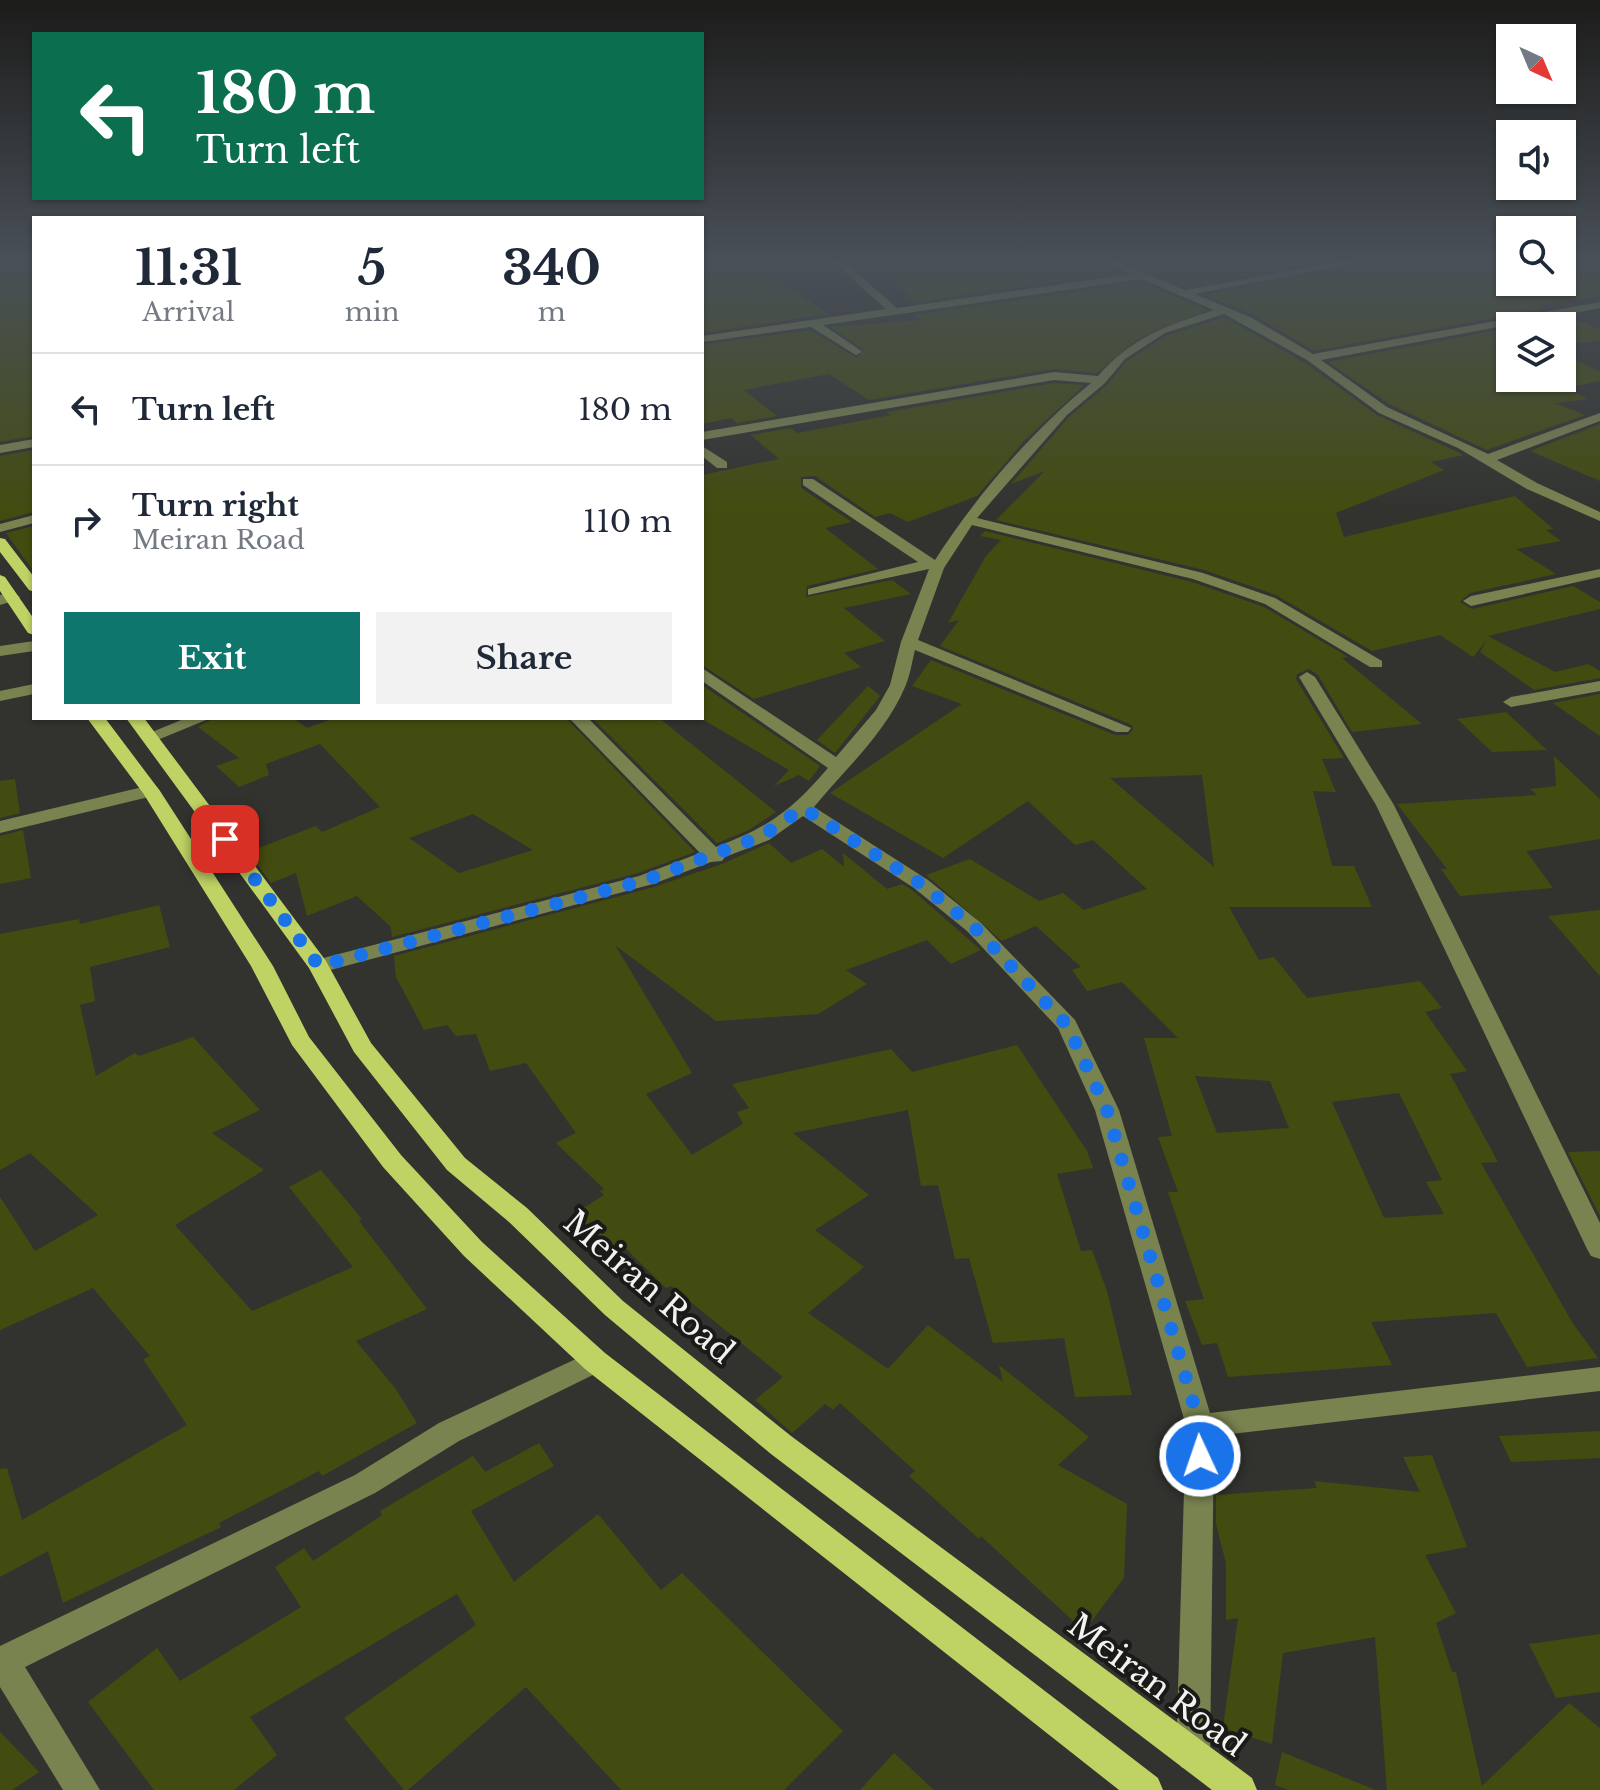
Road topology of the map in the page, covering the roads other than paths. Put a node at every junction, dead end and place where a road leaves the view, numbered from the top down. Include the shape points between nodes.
1 (845, 345) edge
2 (1140, 345) edge
3 (1290, 345) edge
4 (1384, 345) edge
5 (856, 352) dead end
6 (1311, 358) junction
7 (1101, 380) junction
8 (1600, 417) edge
9 (704, 436) edge
10 (32, 443) edge
11 (0, 449) edge
12 (704, 452) edge
13 (1488, 459) junction
14 (722, 465) dead end
15 (808, 482) dead end
16 (1600, 517) edge
17 (32, 520) edge
18 (968, 520) junction
19 (0, 528) edge
20 (0, 542) edge
21 (934, 566) junction
22 (1600, 573) edge
23 (0, 580) edge
24 (32, 584) edge
25 (813, 592) dead end
26 (6, 599) edge
27 (1471, 601) dead end
28 (32, 628) edge
29 (909, 642) junction
30 (32, 646) edge
31 (0, 651) edge
32 (1376, 664) dead end
33 (704, 674) edge
34 (1307, 677) dead end
35 (1600, 686) edge
36 (32, 689) edge
37 (0, 696) edge
38 (1511, 702) dead end
39 (98, 720) edge
40 (190, 720) edge
41 (580, 720) edge
42 (142, 728) edge
43 (1122, 728) dead end
44 (840, 768) junction
45 (151, 791) junction
46 (803, 808) junction
47 (0, 827) edge
48 (715, 857) junction
49 (319, 966) junction
50 (1600, 1249) edge
51 (595, 1361) junction
52 (1600, 1379) edge
53 (1200, 1426) junction
54 (2, 1662) edge
55 (1193, 1755) junction
56 (83, 1790) edge
57 (1146, 1790) edge
58 (1240, 1790) edge

1 - 5 street
2 - 7 street
3 - 6 street
4 - 6 street
6 - 13 street via 1383,410
7 - 9 street via 1054,376
7 - 18 street via 1063,412
8 - 13 street
10 - 11 street
12 - 14 street
13 - 16 street
15 - 21 street
17 - 19 street
18 - 21 street
18 - 32 street via 1198,576 1270,601
20 - 24 main road
21 - 25 street
21 - 29 street
22 - 27 street
23 - 26 main road
26 - 28 main road
29 - 43 street
29 - 44 street via 898,685 884,712
30 - 31 street
33 - 44 street
34 - 50 street via 1385,805
35 - 38 street
36 - 37 street
39 - 45 main road
40 - 42 street
41 - 48 street
42 - 49 main road, Meiran Road
44 - 46 street
45 - 47 street
45 - 51 main road via 262,966 300,1040 392,1161 473,1249
46 - 48 street via 762,836
46 - 53 street via 921,884 974,927 1067,1025 1107,1110
48 - 49 street
49 - 55 main road, Meiran Road via 362,1047 456,1164 518,1215 614,1308 781,1445
51 - 54 street via 449,1432 365,1484
51 - 57 main road
52 - 53 street
53 - 55 street
54 - 56 street
55 - 58 main road, Meiran Road

